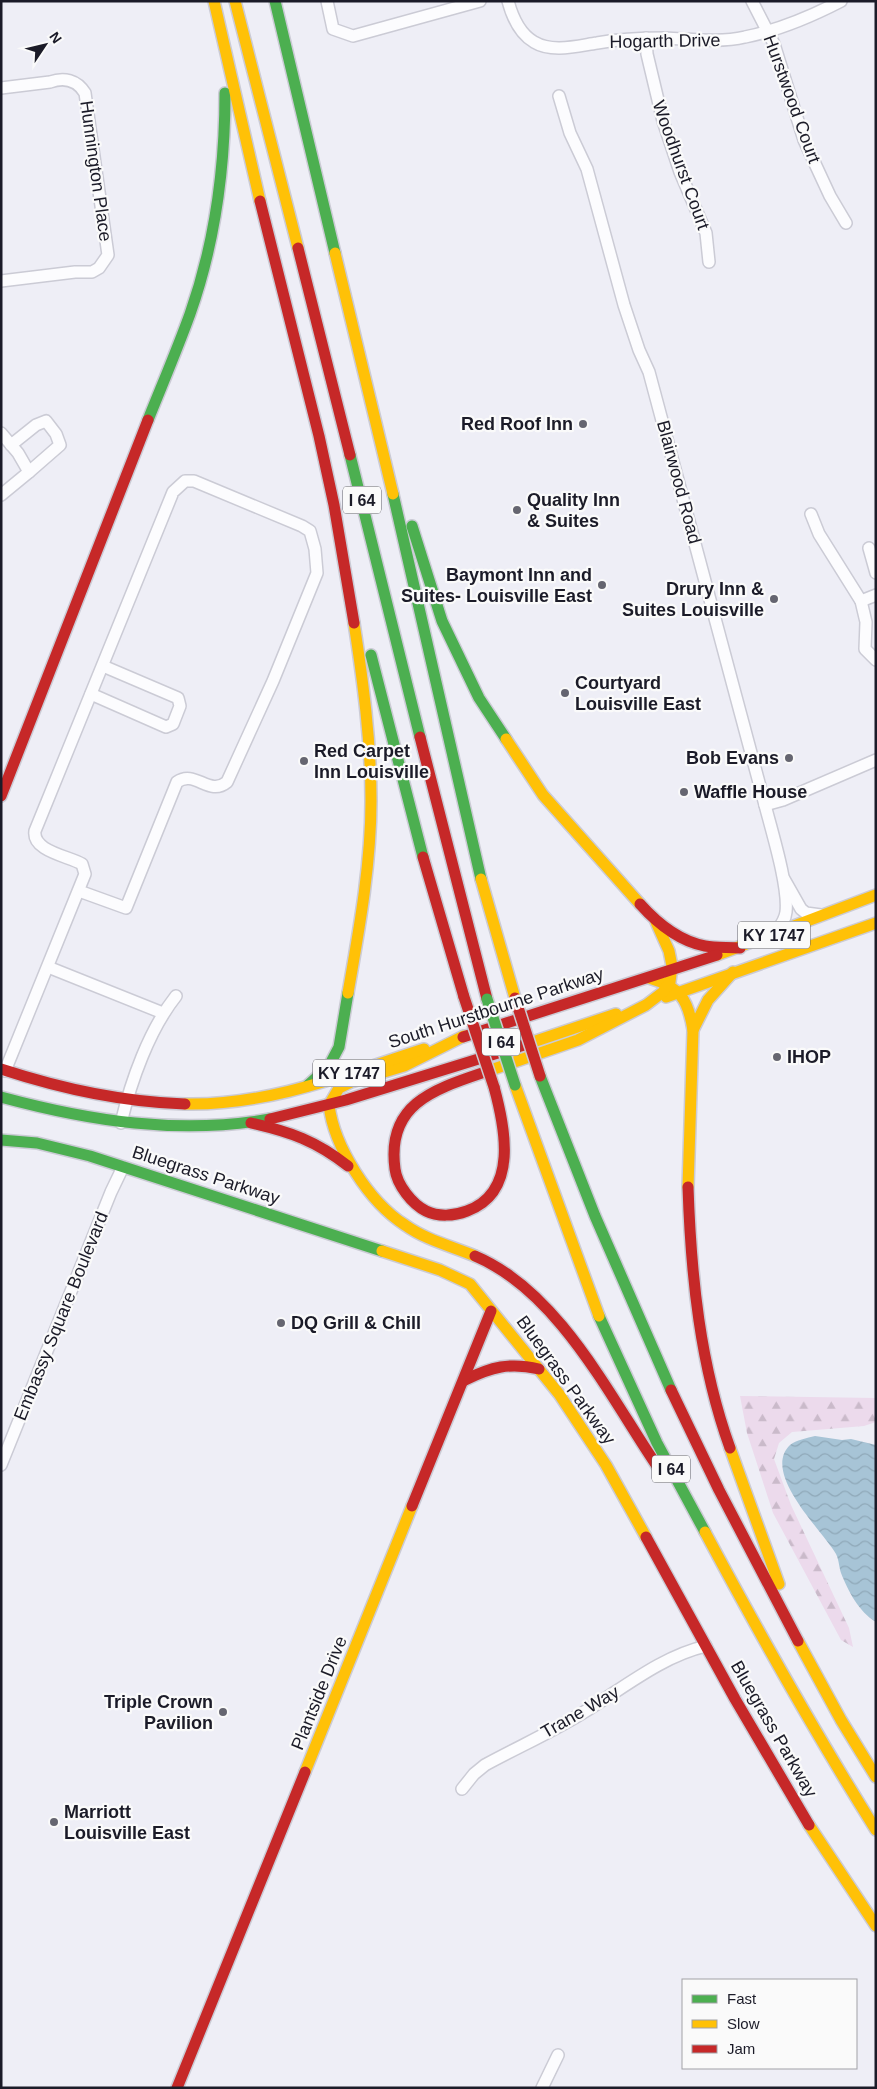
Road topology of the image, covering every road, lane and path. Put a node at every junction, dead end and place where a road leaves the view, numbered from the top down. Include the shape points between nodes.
1 (214, 1) edge
2 (235, 1) edge
3 (275, 1) edge
4 (326, 1) edge
5 (480, 1) edge
6 (508, 1) edge
7 (752, 1) edge
8 (841, 1) edge
9 (768, 32) junction
10 (646, 38) junction
11 (222, 41) junction
12 (1, 88) edge
13 (559, 96) dead end
14 (846, 223) dead end
15 (709, 262) dead end
16 (1, 280) edge
17 (358, 355) junction
18 (1, 433) edge
19 (11, 445) junction
20 (29, 472) junction
21 (1, 495) edge
22 (334, 504) junction
23 (811, 514) dead end
24 (869, 548) dead end
25 (876, 572) edge
26 (876, 595) edge
27 (861, 600) junction
28 (105, 660) junction
29 (876, 660) edge
30 (91, 694) junction
31 (876, 760) edge
32 (1, 796) edge
33 (765, 806) junction
34 (782, 874) junction
35 (79, 891) junction
36 (876, 895) edge
37 (826, 916) junction
38 (656, 922) junction
39 (876, 923) edge
40 (773, 935) junction
41 (740, 948) junction
42 (48, 967) junction
43 (671, 971) junction
44 (733, 972) junction
45 (649, 978) junction
46 (669, 984) junction
47 (680, 992) junction
48 (176, 996) dead end
49 (650, 1002) junction
50 (163, 1013) junction
51 (693, 1030) junction
52 (464, 1036) junction
53 (3, 1070) edge
54 (307, 1086) junction
55 (1, 1097) edge
56 (127, 1101) junction
57 (329, 1105) junction
58 (122, 1123) junction
59 (251, 1123) junction
60 (1, 1140) edge
61 (123, 1167) junction
62 (360, 1176) junction
63 (491, 1310) junction
64 (539, 1369) junction
65 (465, 1380) junction
66 (1, 1465) edge
67 (708, 1538) junction
68 (785, 1615) junction
69 (706, 1646) junction
70 (876, 1777) edge
71 (462, 1789) dead end
72 (876, 1830) edge
73 (876, 1926) edge
74 (558, 2055) dead end
75 (177, 2088) edge
76 (542, 2088) edge

1 - 11 main road
2 - 67 main road, I 64, bridge via 315,310 394,641 487,999 604,1328 657,1443
3 - 17 main road, I 64
4 - 5 street via 333,29 353,36
6 - 10 street, Hogarth Drive via 522,32 533,42 551,48
7 - 9 street, Hurstwood Court
8 - 9 street, Hogarth Drive via 809,18
9 - 10 street, Hogarth Drive via 710,41
9 - 14 street, Hurstwood Court via 804,140
10 - 15 street, Woodhurst Court via 663,122 706,233
11 - 22 main road
11 - 32 main road via 224,147 214,231 203,275
12 - 16 street, Hunnington Place via 71,80 85,93 108,255 92,272
13 - 33 street, Blairwood Road via 573,140 587,169 630,326 655,391
17 - 38 main road via 442,621 479,698 543,795
17 - 68 main road, I 64, bridge via 400,523 476,862 540,1076 652,1352 718,1491
18 - 19 street
19 - 20 street
19 - 20 street via 46,421 56,434 60,445
20 - 21 street
22 - 49 main road, bridge via 413,824 464,997 494,1087 504,1125 506,1149 500,1178 487,1199 468,1212 427,1212 397,1180 391,1157 395,1132 406,1111 424,1096 444,1085 572,1043
22 - 54 main road via 365,691 371,800 369,845 339,1046 329,1066
23 - 27 street
24 - 25 street
26 - 27 street
27 - 29 street via 866,622 865,649
28 - 30 street
28 - 30 street via 178,698 180,706 173,724 166,727
28 - 35 street via 173,492 185,481 194,481 310,531 317,573 227,782 214,788 190,778 177,782 126,908
30 - 35 street via 34,837 40,845 82,864 86,874
31 - 33 street
33 - 34 street, Blairwood Road
34 - 37 street, Blairwood Road via 801,909 806,913
34 - 40 street, Blairwood Road via 786,911 784,922
35 - 42 street
36 - 37 main road, South Hurstbourne Parkway / KY 1747
37 - 40 main road, South Hurstbourne Parkway / KY 1747
38 - 41 main road via 678,936 704,946
38 - 43 main road via 670,952
39 - 44 main road, KY 1747
40 - 41 main road, South Hurstbourne Parkway / KY 1747
41 - 43 main road, South Hurstbourne Parkway / KY 1747
42 - 50 street
42 - 53 street
43 - 45 main road, South Hurstbourne Parkway / KY 1747
43 - 46 main road
44 - 47 main road, KY 1747
44 - 51 main road via 708,1000
45 - 46 main road
45 - 52 main road, South Hurstbourne Parkway / KY 1747
46 - 47 main road
46 - 49 main road
47 - 49 main road, KY 1747
47 - 51 main road via 690,1009
48 - 50 street
49 - 57 main road, KY 1747 via 476,1061
50 - 56 street
51 - 68 main road via 688,1187 699,1327 722,1423 778,1582
52 - 54 main road, South Hurstbourne Parkway / KY 1747
52 - 57 main road via 404,1066 339,1088
53 - 56 main road, South Hurstbourne Parkway / KY 1747 via 79,1093
54 - 56 main road, South Hurstbourne Parkway / KY 1747 via 220,1102 157,1104
55 - 58 main road, KY 1747
56 - 58 street
57 - 59 main road, KY 1747
57 - 62 main road via 333,1130
58 - 59 main road, KY 1747 via 209,1126
59 - 62 main road via 296,1132 317,1142
60 - 61 main road, Bluegrass Parkway via 35,1143
61 - 63 main road, Bluegrass Parkway via 250,1206 452,1275 470,1284
61 - 66 street, Embassy Square Boulevard via 110,1192
62 - 67 main road via 402,1224 429,1239 494,1265 541,1305 598,1377
63 - 64 main road, Bluegrass Parkway
63 - 65 main road, Plantside Drive
64 - 65 main road via 508,1363 492,1366
64 - 69 main road, Bluegrass Parkway via 606,1465
65 - 75 main road, Plantside Drive
67 - 72 main road, I 64 via 832,1760
68 - 70 main road, I 64
69 - 71 street, Trane Way via 654,1668 587,1710 485,1765
69 - 73 main road, Bluegrass Parkway via 775,1767
74 - 76 street

